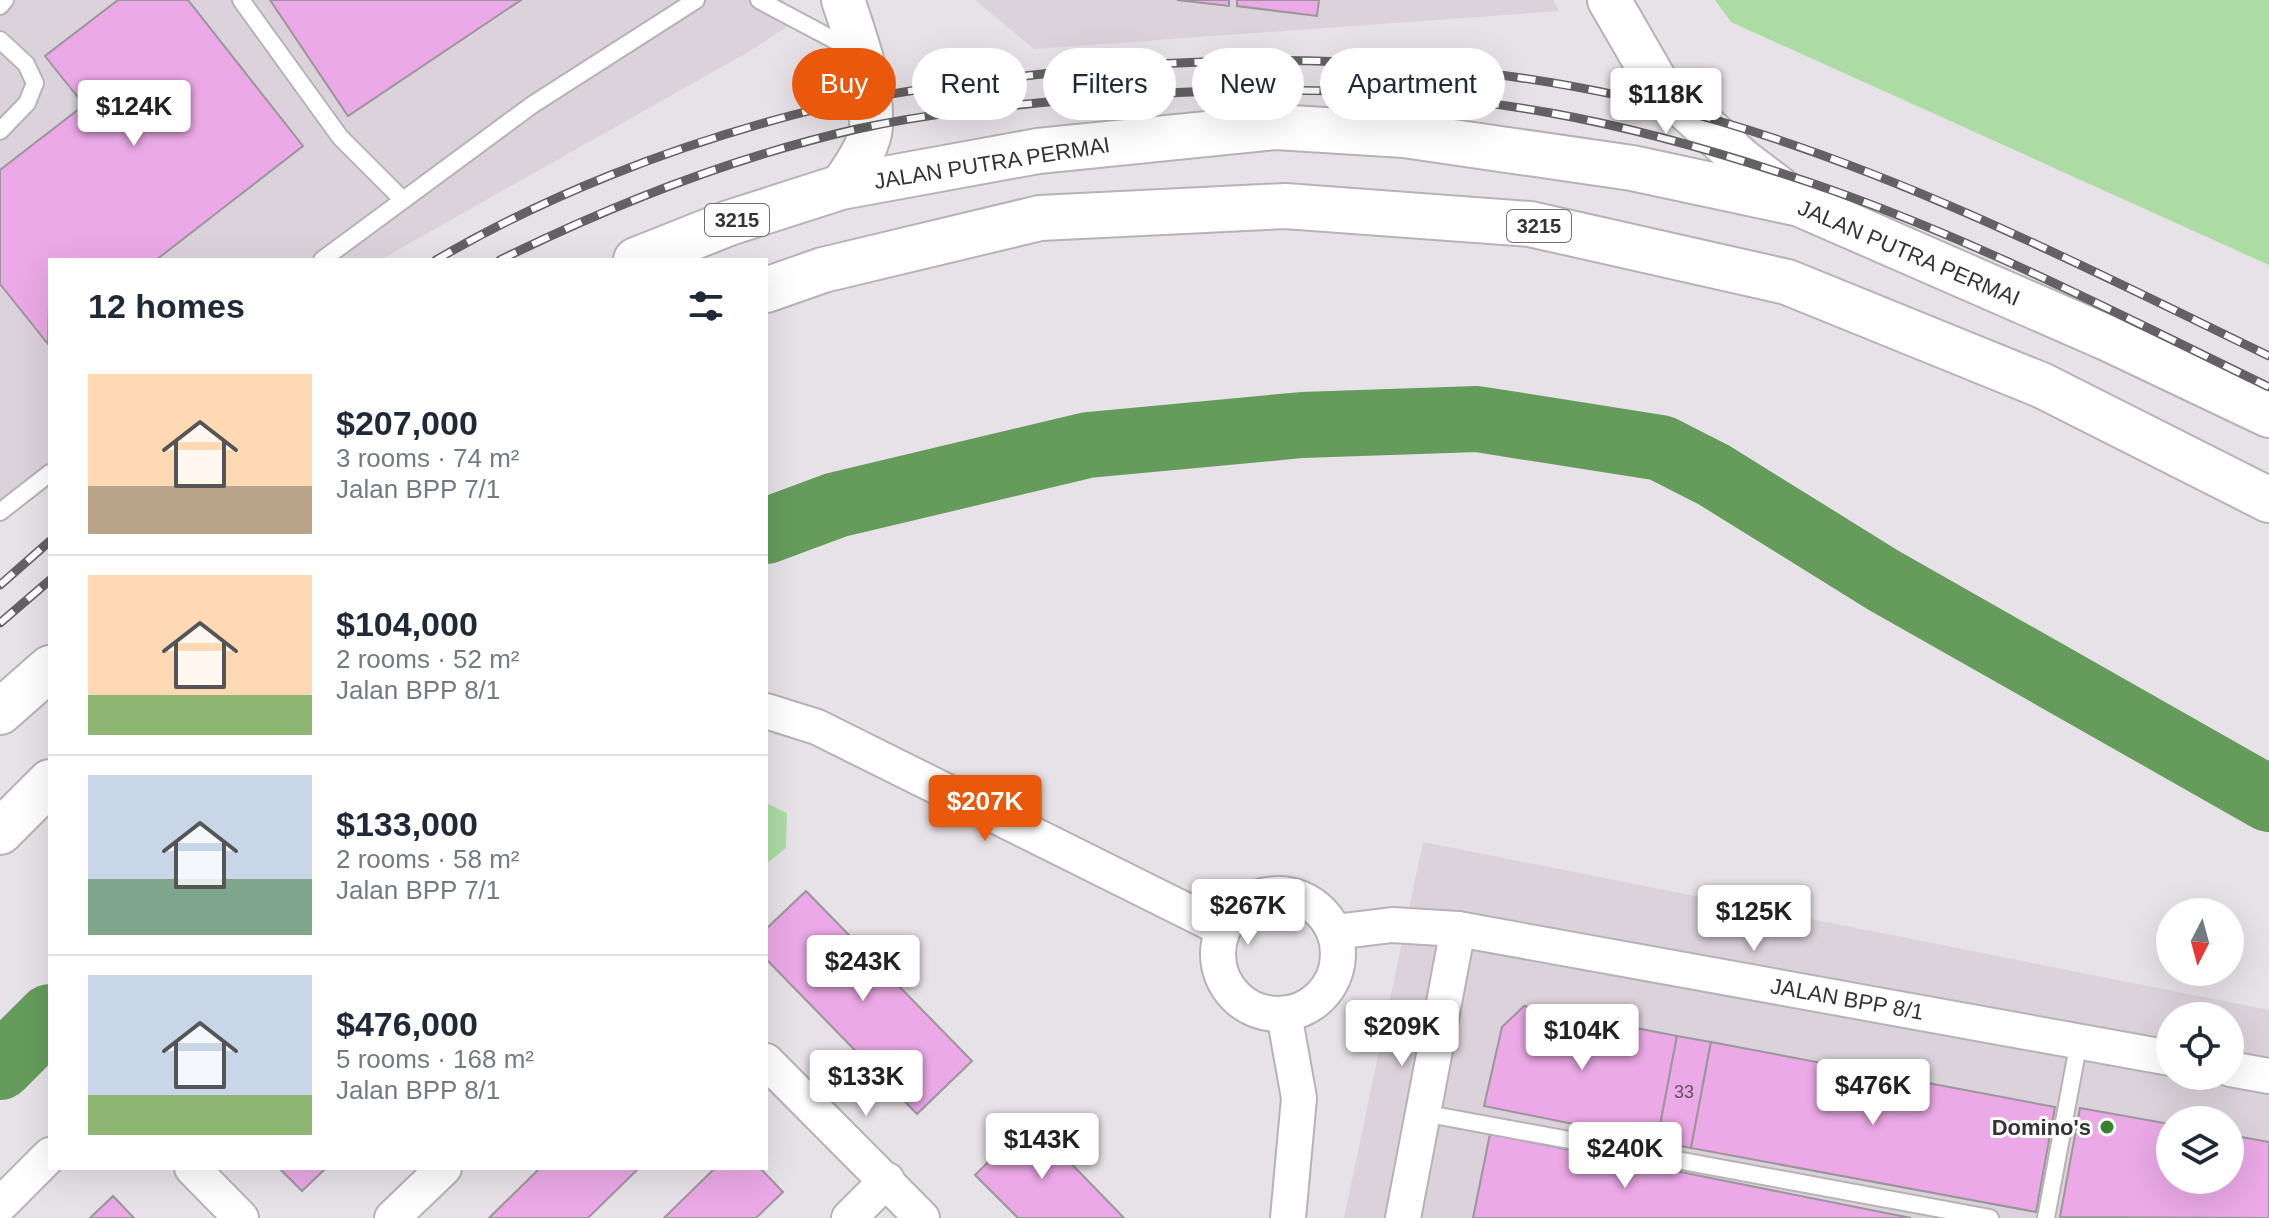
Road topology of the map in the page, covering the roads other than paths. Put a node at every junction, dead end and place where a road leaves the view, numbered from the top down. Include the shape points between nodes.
1 (5, 0) edge
2 (241, 0) edge
3 (696, 0) edge
4 (759, 0) edge
5 (843, 0) edge
6 (1609, 0) edge
7 (0, 6) edge
8 (0, 40) edge
9 (848, 48) edge
10 (859, 48) edge
11 (871, 120) edge
12 (0, 131) edge
13 (841, 187) junction
14 (401, 198) junction
15 (1800, 204) junction
16 (325, 258) edge
17 (641, 258) edge
18 (768, 289) edge
19 (2269, 415) edge
20 (48, 475) edge
21 (2269, 500) edge
22 (0, 512) edge
23 (48, 670) edge
24 (0, 712) edge
25 (768, 712) edge
26 (48, 784) edge
27 (0, 832) edge
28 (1223, 929) junction
29 (1458, 929) junction
30 (1335, 932) junction
31 (1284, 1014) junction
32 (2079, 1041) junction
33 (2156, 1055) edge
34 (768, 1063) edge
35 (2244, 1072) edge
36 (2269, 1076) edge
37 (1423, 1113) junction
38 (48, 1157) edge
39 (194, 1170) edge
40 (442, 1170) edge
41 (887, 1180) junction
42 (0, 1205) edge
43 (241, 1218) edge
44 (392, 1218) edge
45 (849, 1218) edge
46 (922, 1218) edge
47 (1288, 1218) edge
48 (1403, 1218) edge
49 (1990, 1218) edge
50 (2046, 1218) edge

1 - 7 lane
2 - 14 lane via 340,137
3 - 14 lane via 532,105
4 - 9 lane
5 - 10 street
6 - 15 street via 1657,83
8 - 12 lane via 26,64 35,83 27,103
11 - 13 street via 857,163
13 - 15 main road, JALAN PUTRA PERMAI / 3215 via 1038,151 1276,127 1532,151
13 - 17 main road, JALAN PUTRA PERMAI / 3215
14 - 16 lane
15 - 19 main road, JALAN PUTRA PERMAI / 3215
18 - 21 main road, 3215 via 823,270 1040,218 1285,206 1530,224 1787,282 2041,385
20 - 22 lane
23 - 24 main road
25 - 28 street via 817,727
26 - 27 main road
28 - 30 street via 1251,901 1270,895 1309,903
28 - 31 street via 1219,964 1224,981 1249,1007
29 - 30 street, JALAN BPP 8/1 via 1392,925
29 - 32 street, JALAN BPP 8/1
29 - 37 street
30 - 31 street via 1337,969 1330,986 1318,1000
31 - 47 street via 1299,1098
32 - 33 street, JALAN BPP 8/1
32 - 50 lane
34 - 41 street
35 - 36 street
37 - 48 street
37 - 49 lane
38 - 42 street
39 - 43 street
40 - 44 street
41 - 45 street
41 - 46 street

